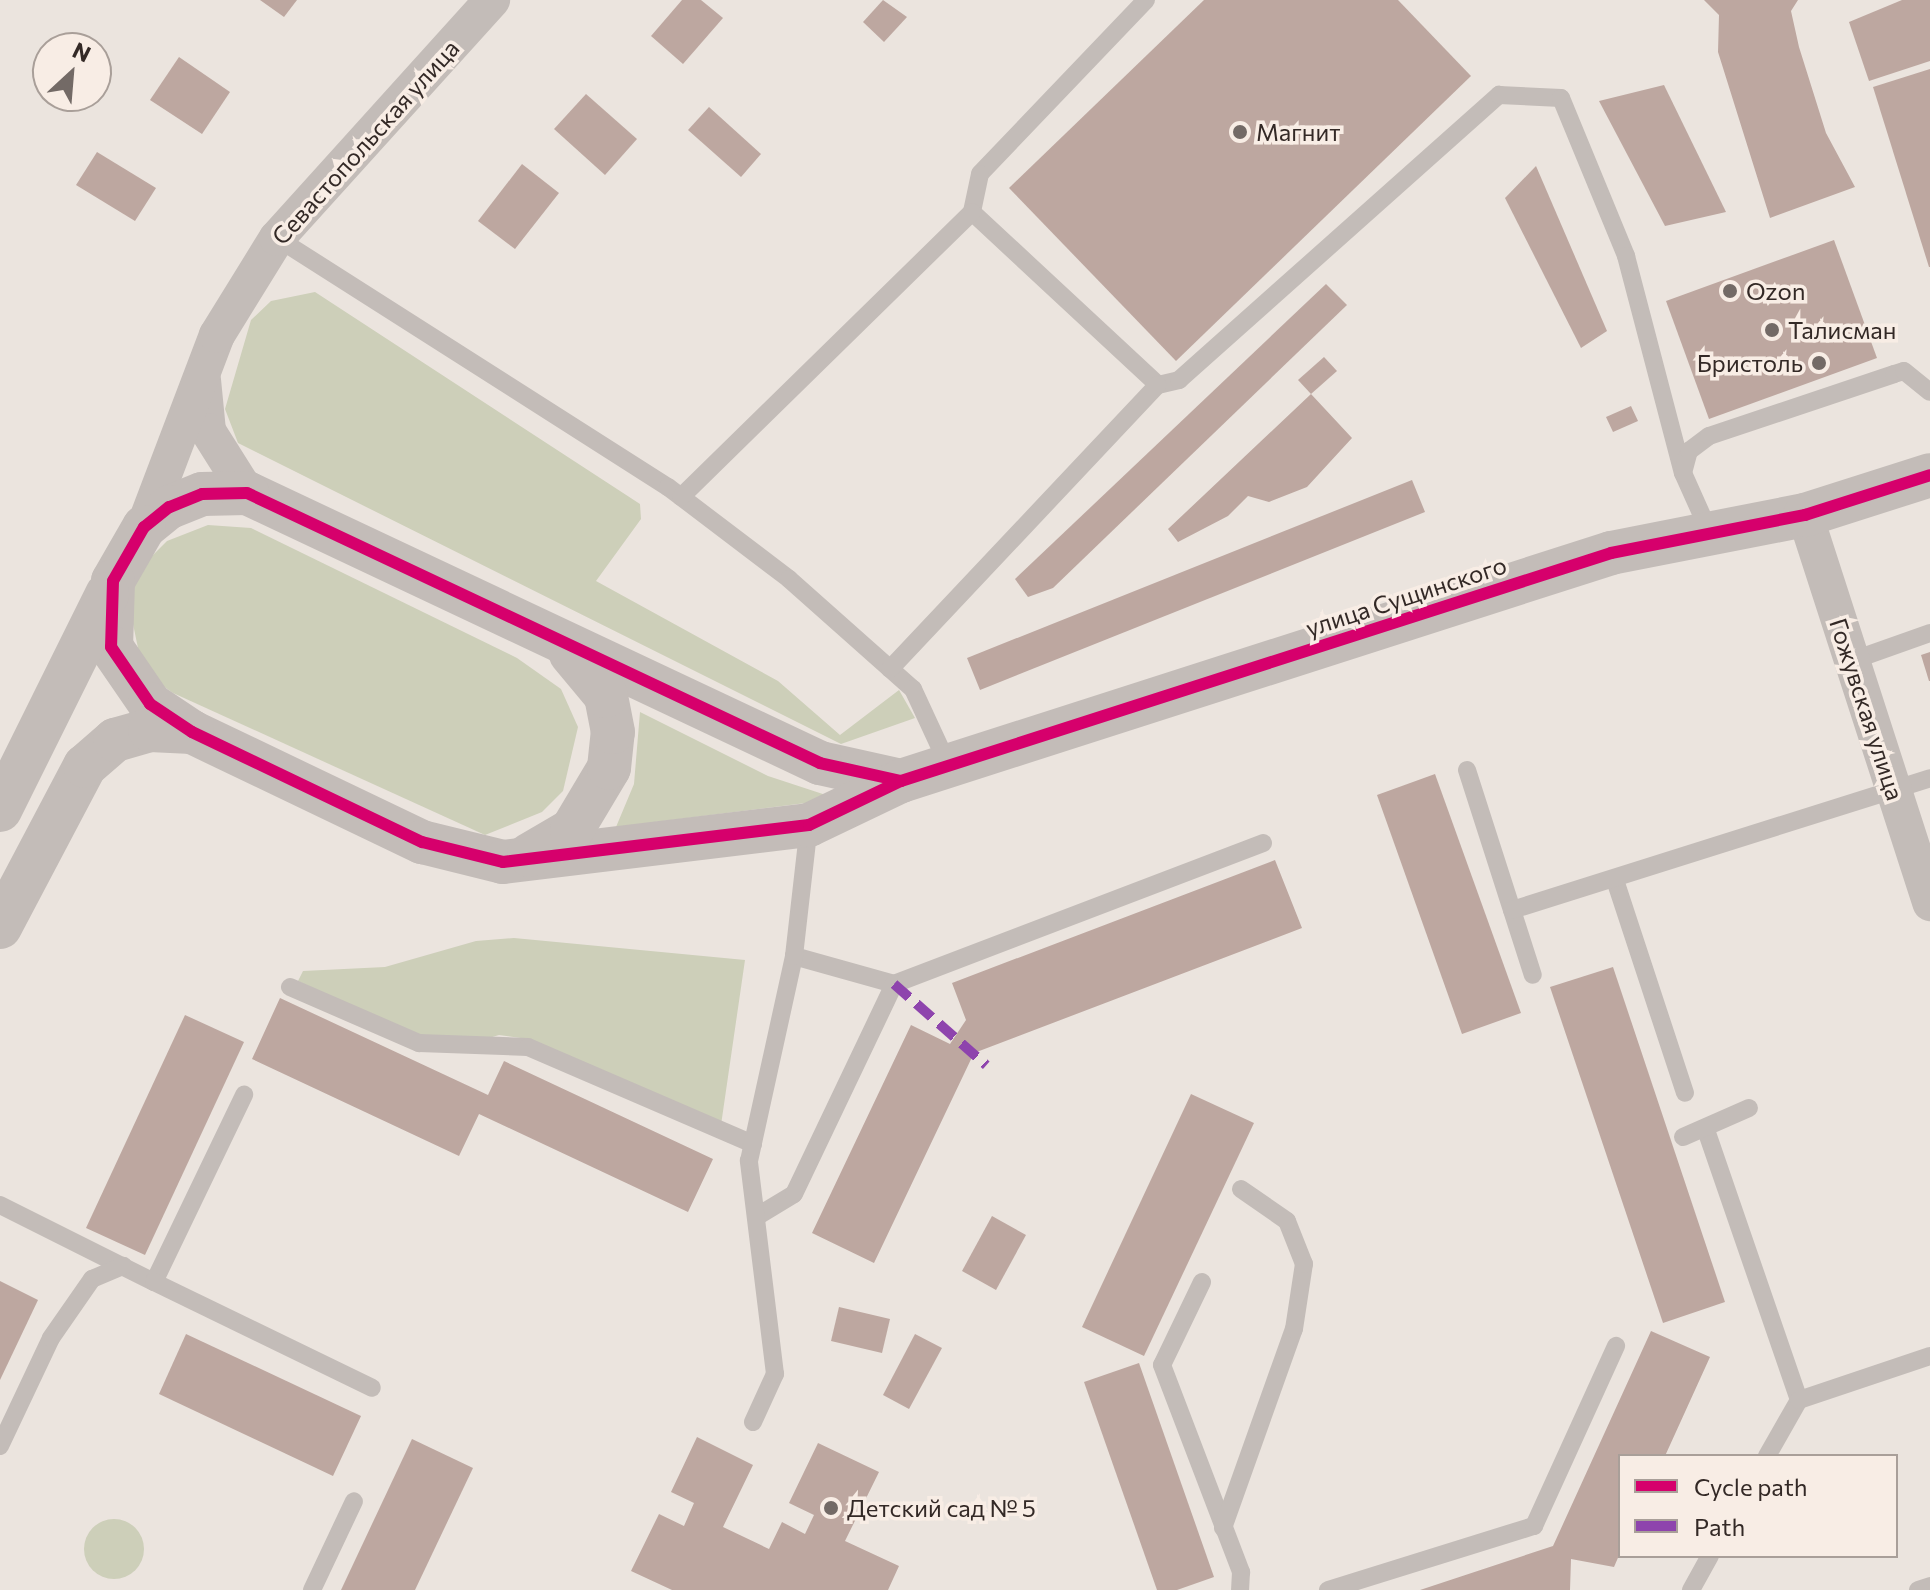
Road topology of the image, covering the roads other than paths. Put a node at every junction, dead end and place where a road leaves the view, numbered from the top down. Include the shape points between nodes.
1 (492, 0) edge
2 (1146, 0) edge
3 (972, 212) junction
4 (277, 238) junction
5 (202, 374) junction
6 (1158, 385) junction
7 (1930, 392) edge
8 (1683, 473) junction
9 (1930, 475) edge
10 (247, 493) junction
11 (681, 497) junction
12 (1805, 515) junction
13 (144, 527) junction
14 (1708, 529) junction
15 (113, 581) junction
16 (1930, 633) edge
17 (552, 640) junction
18 (1851, 661) junction
19 (890, 669) junction
20 (192, 732) junction
21 (949, 767) junction
22 (1467, 770) dead end
23 (1930, 778) edge
24 (901, 781) junction
25 (1893, 790) junction
26 (0, 810) edge
27 (809, 825) junction
28 (1263, 843) dead end
29 (503, 862) junction
30 (1615, 880) junction
31 (1930, 903) edge
32 (1512, 910) junction
33 (0, 927) edge
34 (794, 956) junction
35 (1533, 975) dead end
36 (894, 984) junction
37 (290, 987) dead end
38 (1685, 1093) dead end
39 (244, 1095) dead end
40 (1749, 1108) dead end
41 (1706, 1130) junction
42 (1683, 1137) dead end
43 (753, 1144) junction
44 (1241, 1189) dead end
45 (0, 1205) edge
46 (756, 1217) junction
47 (123, 1266) junction
48 (154, 1282) junction
49 (1202, 1282) dead end
50 (1616, 1346) dead end
51 (1930, 1356) edge
52 (372, 1388) dead end
53 (1799, 1400) junction
54 (753, 1422) dead end
55 (0, 1446) edge
56 (1768, 1454) edge
57 (354, 1501) dead end
58 (1223, 1528) junction
59 (1709, 1558) edge
60 (1930, 1586) edge
61 (312, 1590) edge
62 (1240, 1590) edge
63 (1328, 1590) edge
64 (1691, 1590) edge
65 (1918, 1590) edge

1 - 4 street, Севастопольская улица
2 - 3 lane via 980,174
3 - 6 lane
3 - 11 lane
4 - 5 street, Севастопольская улица via 217,335
4 - 11 lane
5 - 10 street via 208,431
5 - 13 street, Севастопольская улица
6 - 8 lane via 1179,380 1499,95 1561,98 1626,256
6 - 19 lane
7 - 8 lane via 1904,371 1894,374 1709,436 1689,451
8 - 14 lane
9 - 12 street, улица Сущинского
10 - 13 street via 202,494
10 - 17 street
11 - 19 lane
12 - 14 street, улица Сущинского
12 - 18 street, Гожувская улица
13 - 15 street
14 - 21 street, улица Сущинского via 1611,553
15 - 20 street via 111,647 125,675 150,704
15 - 26 street
16 - 18 lane
17 - 24 street via 820,763
17 - 29 street via 587,667 606,696 613,732 609,768 572,830
18 - 25 street, Гожувская улица
19 - 21 lane via 913,689
20 - 29 street via 422,842
20 - 33 street via 150,730 115,740 85,766
21 - 24 street, улица Сущинского
22 - 32 lane
23 - 25 lane
24 - 27 street, улица Сущинского
25 - 30 lane
25 - 31 street, Гожувская улица
27 - 29 street, улица Сущинского
27 - 34 lane
28 - 36 lane
30 - 32 lane
30 - 38 lane
32 - 35 lane
34 - 36 lane
34 - 43 lane
36 - 46 lane via 794,1194
37 - 43 lane via 419,1043 528,1047
39 - 48 lane
40 - 41 lane
41 - 42 lane
41 - 53 lane
43 - 46 lane
44 - 58 lane via 1287,1221 1304,1264 1294,1329
45 - 47 lane
46 - 54 lane via 775,1374
47 - 48 lane
47 - 55 lane via 92,1279 51,1338
48 - 52 lane
49 - 58 lane via 1162,1365
50 - 63 lane via 1534,1526
51 - 53 lane
53 - 56 lane
57 - 61 lane
58 - 62 lane via 1241,1572
59 - 64 lane
60 - 65 lane

